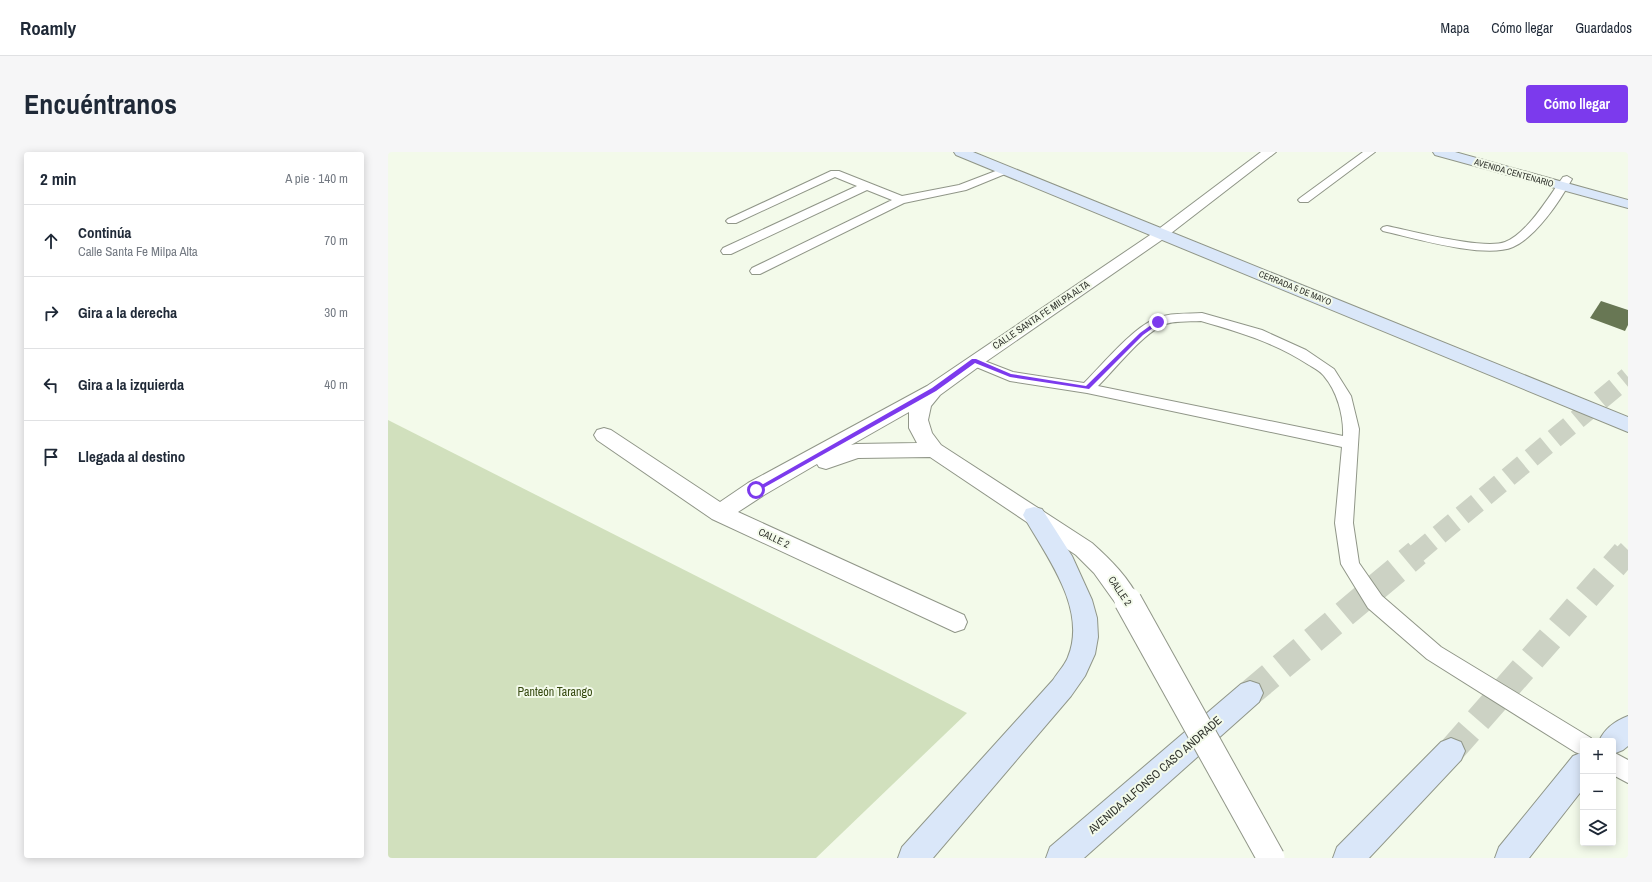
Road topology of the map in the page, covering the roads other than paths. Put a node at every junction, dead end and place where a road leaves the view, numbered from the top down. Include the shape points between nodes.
1 (961, 152) edge
2 (1269, 152) edge
3 (1370, 152) edge
4 (1440, 152) edge
5 (1480, 152) edge
6 (1006, 170) junction
7 (1565, 183) junction
8 (866, 186) junction
9 (901, 200) junction
10 (1304, 200) dead end
11 (1628, 204) edge
12 (732, 221) dead end
13 (1388, 228) dead end
14 (1161, 234) junction
15 (727, 251) dead end
16 (756, 271) dead end
17 (974, 360) junction
18 (1087, 388) junction
19 (934, 390) junction
20 (1628, 425) edge
21 (604, 435) dead end
22 (1350, 443) junction
23 (934, 450) junction
24 (756, 490) junction
25 (720, 513) junction
26 (1034, 515) junction
27 (955, 622) dead end
28 (1250, 693) tunnel mouth
29 (1628, 729) edge
30 (1616, 739) edge
31 (1580, 743) edge
32 (1451, 751) tunnel mouth
33 (1616, 765) edge
34 (1580, 770) edge
35 (1628, 772) edge
36 (913, 858) edge
37 (1061, 858) edge
38 (1271, 858) edge
39 (1348, 858) edge
40 (1510, 858) edge

1 - 6 main road, CERRADA 5 DE MAYO
2 - 14 street, CALLE SANTA FE MILPA ALTA
3 - 10 lane
4 - 7 main road, AVENIDA CENTENARIO
5 - 7 main road, AVENIDA CENTENARIO via 1540,170
6 - 9 lane via 962,188
6 - 14 main road, CERRADA 5 DE MAYO
7 - 11 main road, AVENIDA CENTENARIO
7 - 13 lane via 1545,212 1517,240 1508,245 1495,248 1472,245
8 - 9 lane
8 - 12 lane via 835,174
8 - 15 lane
9 - 16 lane
14 - 17 street, CALLE SANTA FE MILPA ALTA
14 - 20 main road, CERRADA 5 DE MAYO
17 - 18 lane via 1010,376
17 - 19 street, CALLE SANTA FE MILPA ALTA
18 - 22 lane
18 - 22 lane via 1141,334 1158,322 1202,317 1257,333 1301,353 1329,372 1344,396 1351,429
19 - 23 street, CALLE 2 via 925,398 918,419 919,430
19 - 24 street, CALLE SANTA FE MILPA ALTA
21 - 25 street, CALLE 2
22 - 31 lane via 1344,523 1350,564 1375,602 1434,653
23 - 24 street via 856,451
23 - 26 street, CALLE 2
24 - 25 street, CALLE SANTA FE MILPA ALTA
25 - 27 street, CALLE 2
26 - 36 main road via 1072,578 1085,622 1083,653 1075,671 1062,688
26 - 38 street, CALLE 2, bridge via 1084,549 1116,583
28 - 37 main road, AVENIDA ALFONSO CASO ANDRADE
29 - 30 main road
32 - 39 main road
33 - 35 lane
34 - 40 main road

